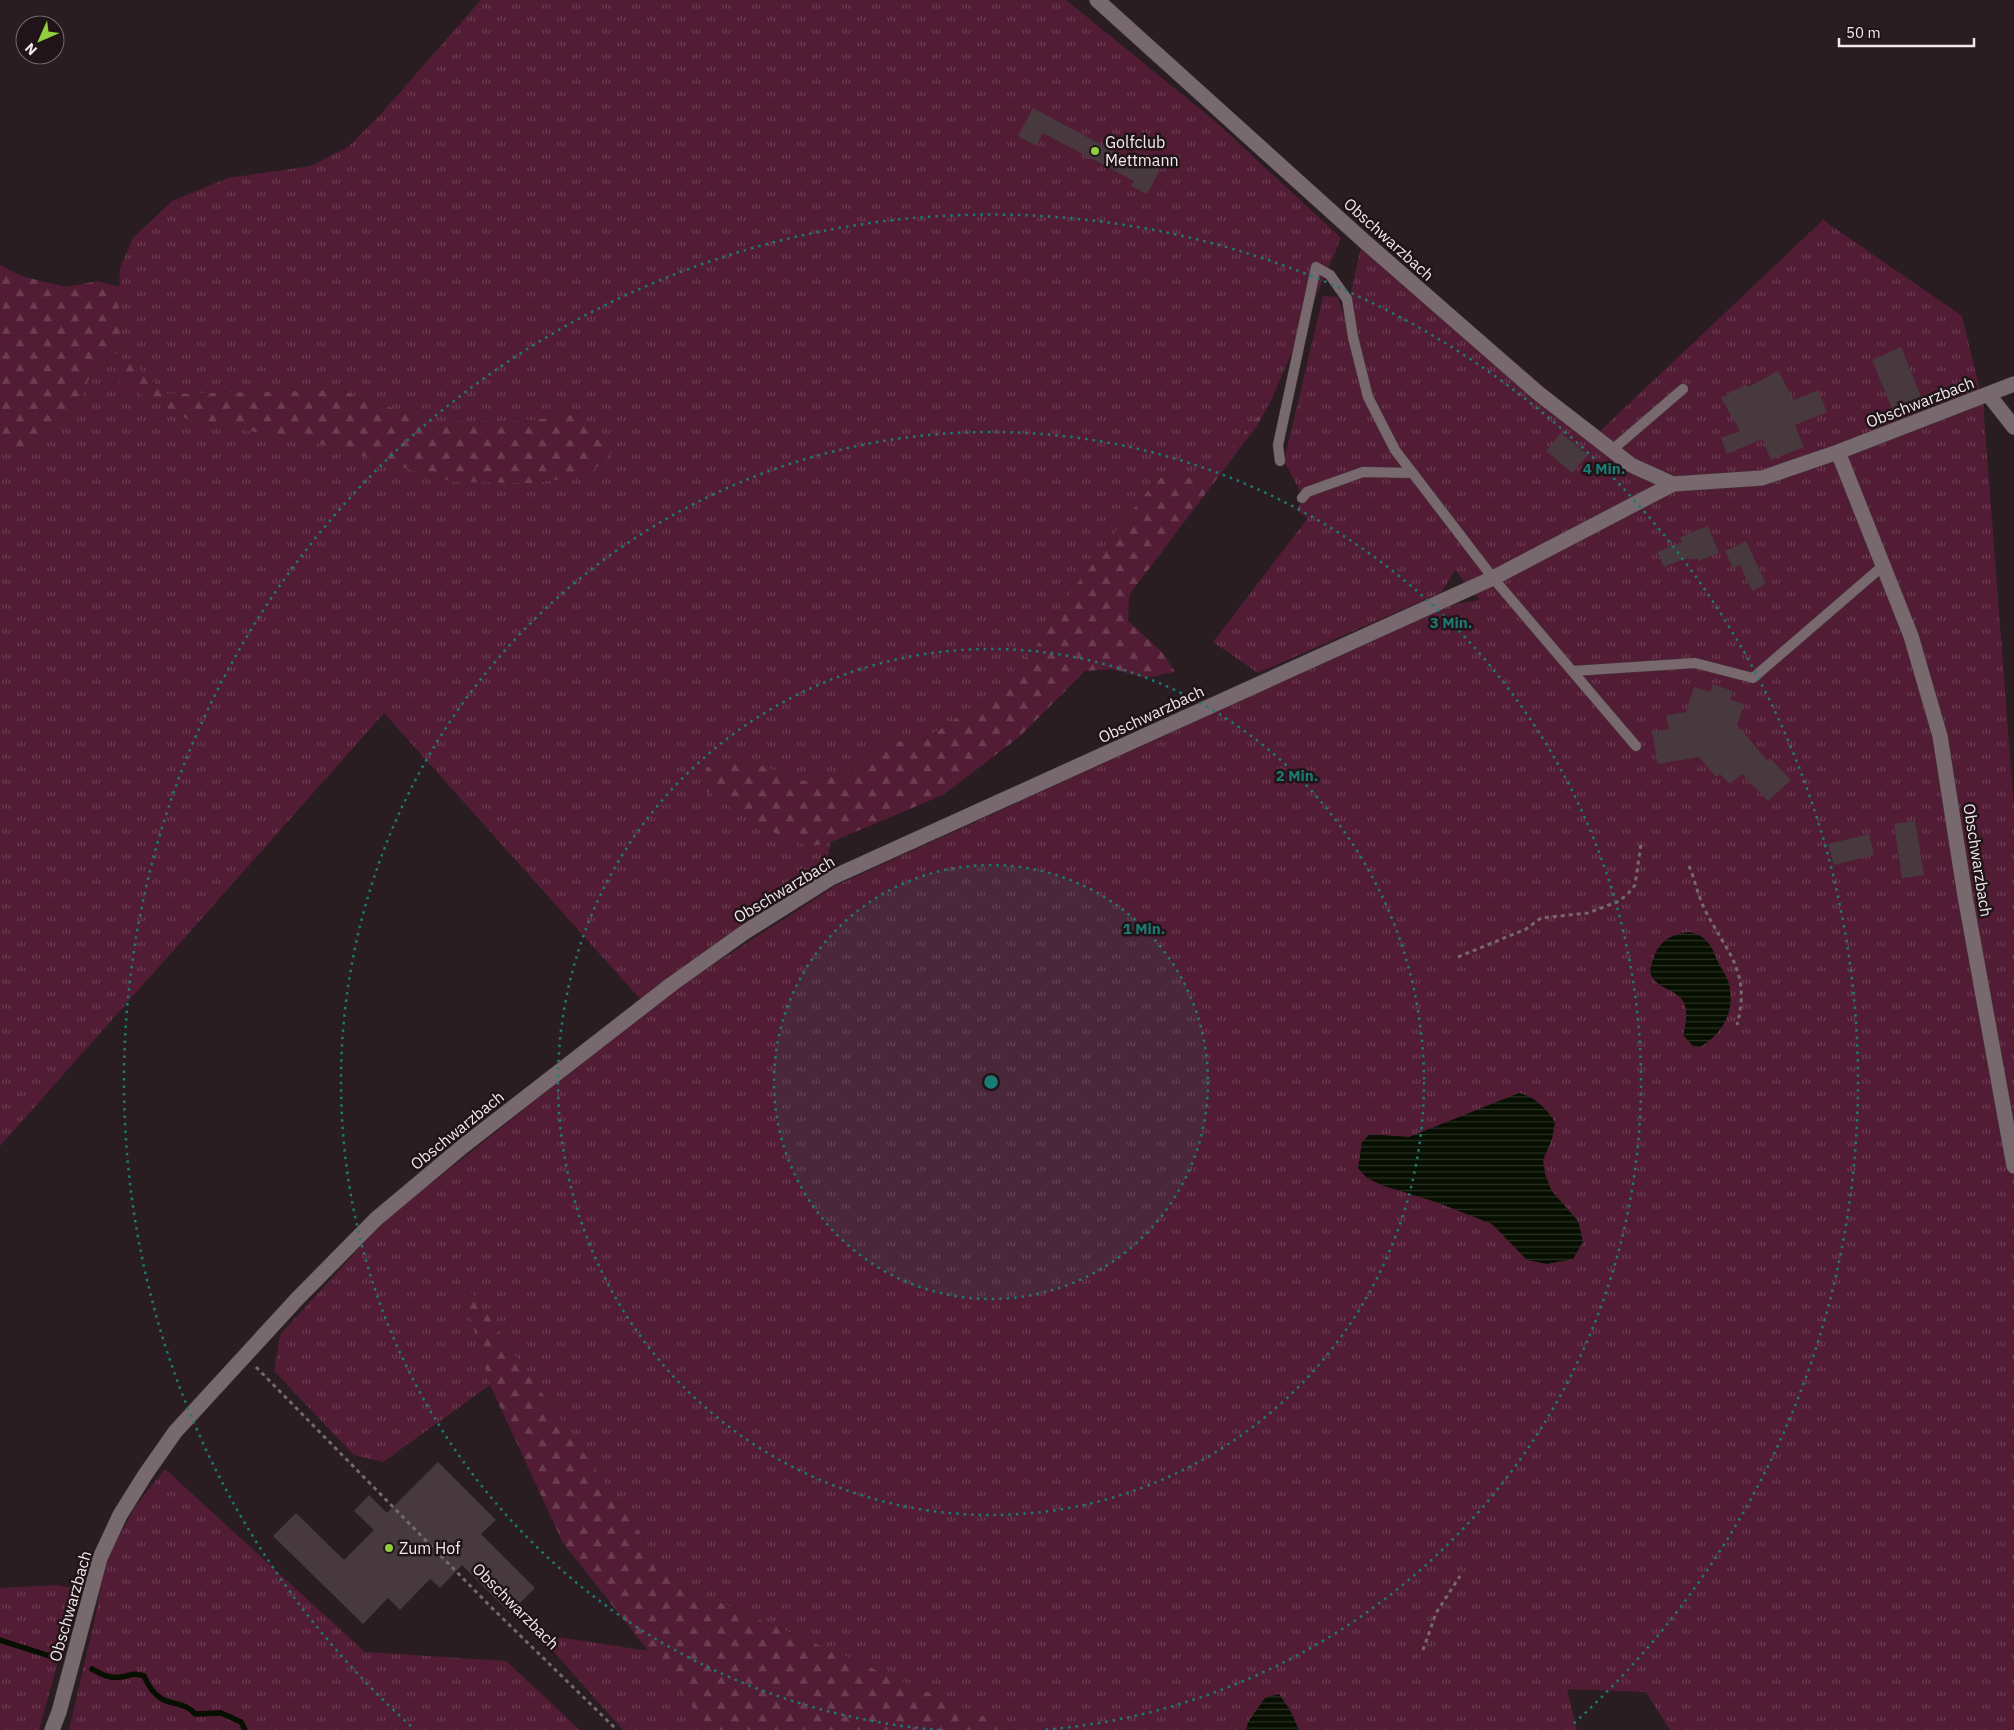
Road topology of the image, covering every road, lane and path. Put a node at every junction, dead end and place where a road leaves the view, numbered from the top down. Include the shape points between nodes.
1 (1097, 0) edge
2 (2014, 384) edge
3 (1683, 389) dead end
4 (1988, 394) junction
5 (2014, 427) edge
6 (1612, 450) junction
7 (1838, 452) junction
8 (1280, 461) dead end
9 (1413, 473) junction
10 (1674, 484) junction
11 (1302, 498) dead end
12 (1884, 565) junction
13 (1493, 578) junction
14 (1573, 671) junction
15 (1636, 746) dead end
16 (1641, 844) dead end
17 (1690, 866) dead end
18 (1458, 957) dead end
19 (1738, 1025) dead end
20 (2014, 1166) edge
21 (245, 1356) junction
22 (1460, 1576) dead end
23 (1423, 1650) dead end
24 (52, 1730) edge
25 (617, 1730) edge

1 - 6 street, Obschwarzbach via 1371,247 1538,392
2 - 4 street, Obschwarzbach
3 - 6 lane
4 - 5 street
4 - 7 street, Obschwarzbach
6 - 10 street, Obschwarzbach via 1631,465
7 - 10 street, Obschwarzbach via 1762,478
7 - 12 street, Obschwarzbach
8 - 9 lane via 1278,445 1316,266 1330,275 1346,300 1368,397 1395,450
9 - 11 lane via 1363,472 1307,492
9 - 13 lane
10 - 13 street, Obschwarzbach
12 - 14 lane via 1752,678 1695,663
12 - 20 street, Obschwarzbach via 1919,662 1940,736
13 - 14 lane
13 - 21 street, Obschwarzbach via 831,878 745,932 672,984 462,1147 376,1219
14 - 15 lane
16 - 18 path via 1635,885 1617,902 1588,913 1541,918 1526,929
17 - 19 path via 1704,907 1731,955 1742,984
21 - 24 street, Obschwarzbach via 175,1432 120,1515 100,1558
21 - 25 path, Obschwarzbach via 491,1607
22 - 23 path via 1436,1613

